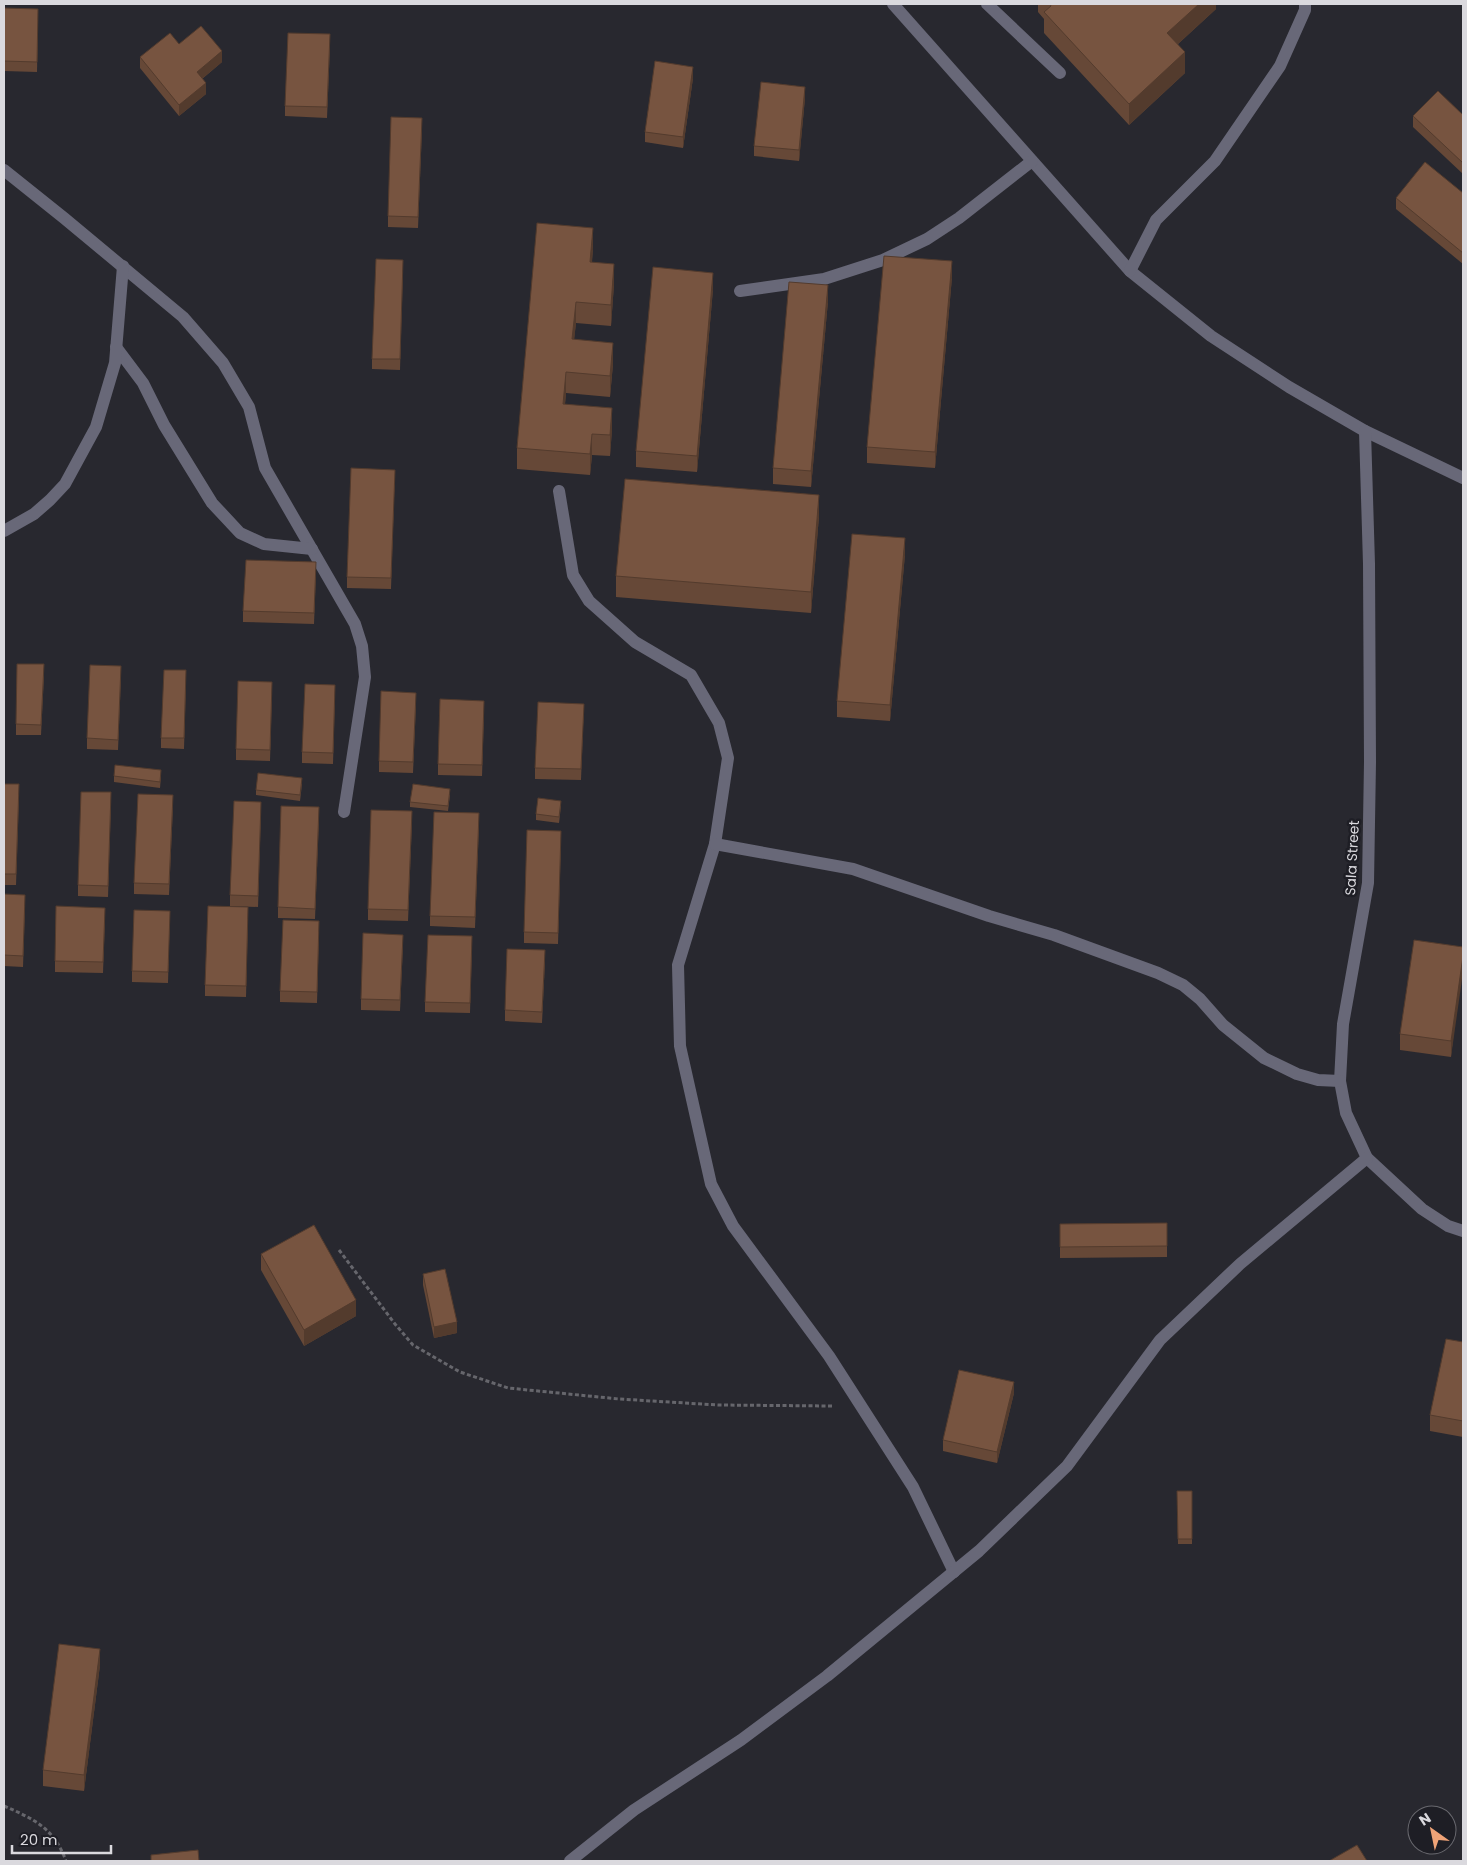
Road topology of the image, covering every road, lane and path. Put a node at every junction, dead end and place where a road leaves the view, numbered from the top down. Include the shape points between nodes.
1 (893, 4) edge
2 (988, 4) edge
3 (1305, 4) edge
4 (1060, 73) dead end
5 (1032, 161) junction
6 (4, 170) edge
7 (123, 266) junction
8 (1130, 271) junction
9 (740, 291) dead end
10 (116, 347) junction
11 (1365, 431) junction
12 (1463, 478) edge
13 (559, 491) dead end
14 (4, 531) edge
15 (312, 549) junction
16 (344, 812) dead end
17 (715, 844) junction
18 (1340, 1081) junction
19 (1367, 1158) junction
20 (1463, 1231) edge
21 (340, 1250) dead end
22 (862, 1407) junction
23 (954, 1572) junction
24 (4, 1806) edge
25 (66, 1861) edge
26 (570, 1861) edge

1 - 5 street
2 - 4 street
3 - 8 street via 1280,66 1215,161 1156,220
5 - 8 street
5 - 9 street via 960,218 927,239 883,260 824,279
6 - 7 street
7 - 10 street
7 - 15 street via 183,317 223,363 249,407 265,468
8 - 11 street via 1211,336
10 - 14 street via 115,363 96,427 64,484 34,514
10 - 15 street via 143,383 212,503 240,533 264,544
11 - 12 street
11 - 18 street, Sala Street via 1369,564 1368,883 1343,1024
13 - 17 street via 573,575 590,600 635,642 691,675 719,723 728,758
15 - 16 street via 356,624 362,646 365,678
17 - 18 street via 853,869 1158,973 1183,985 1223,1025 1264,1058 1297,1074 1318,1080
17 - 22 street via 678,965 680,1046 710,1184 733,1226 829,1356
18 - 19 street, Sala Street via 1346,1113
19 - 20 street, Sala Street via 1422,1209 1448,1226
19 - 23 street via 1240,1264 1160,1340 1067,1466
21 - 22 path via 413,1345 460,1372 508,1388 718,1405
22 - 23 street via 913,1487
23 - 26 street via 757,1729 634,1810
24 - 25 path via 32,1818 50,1834

